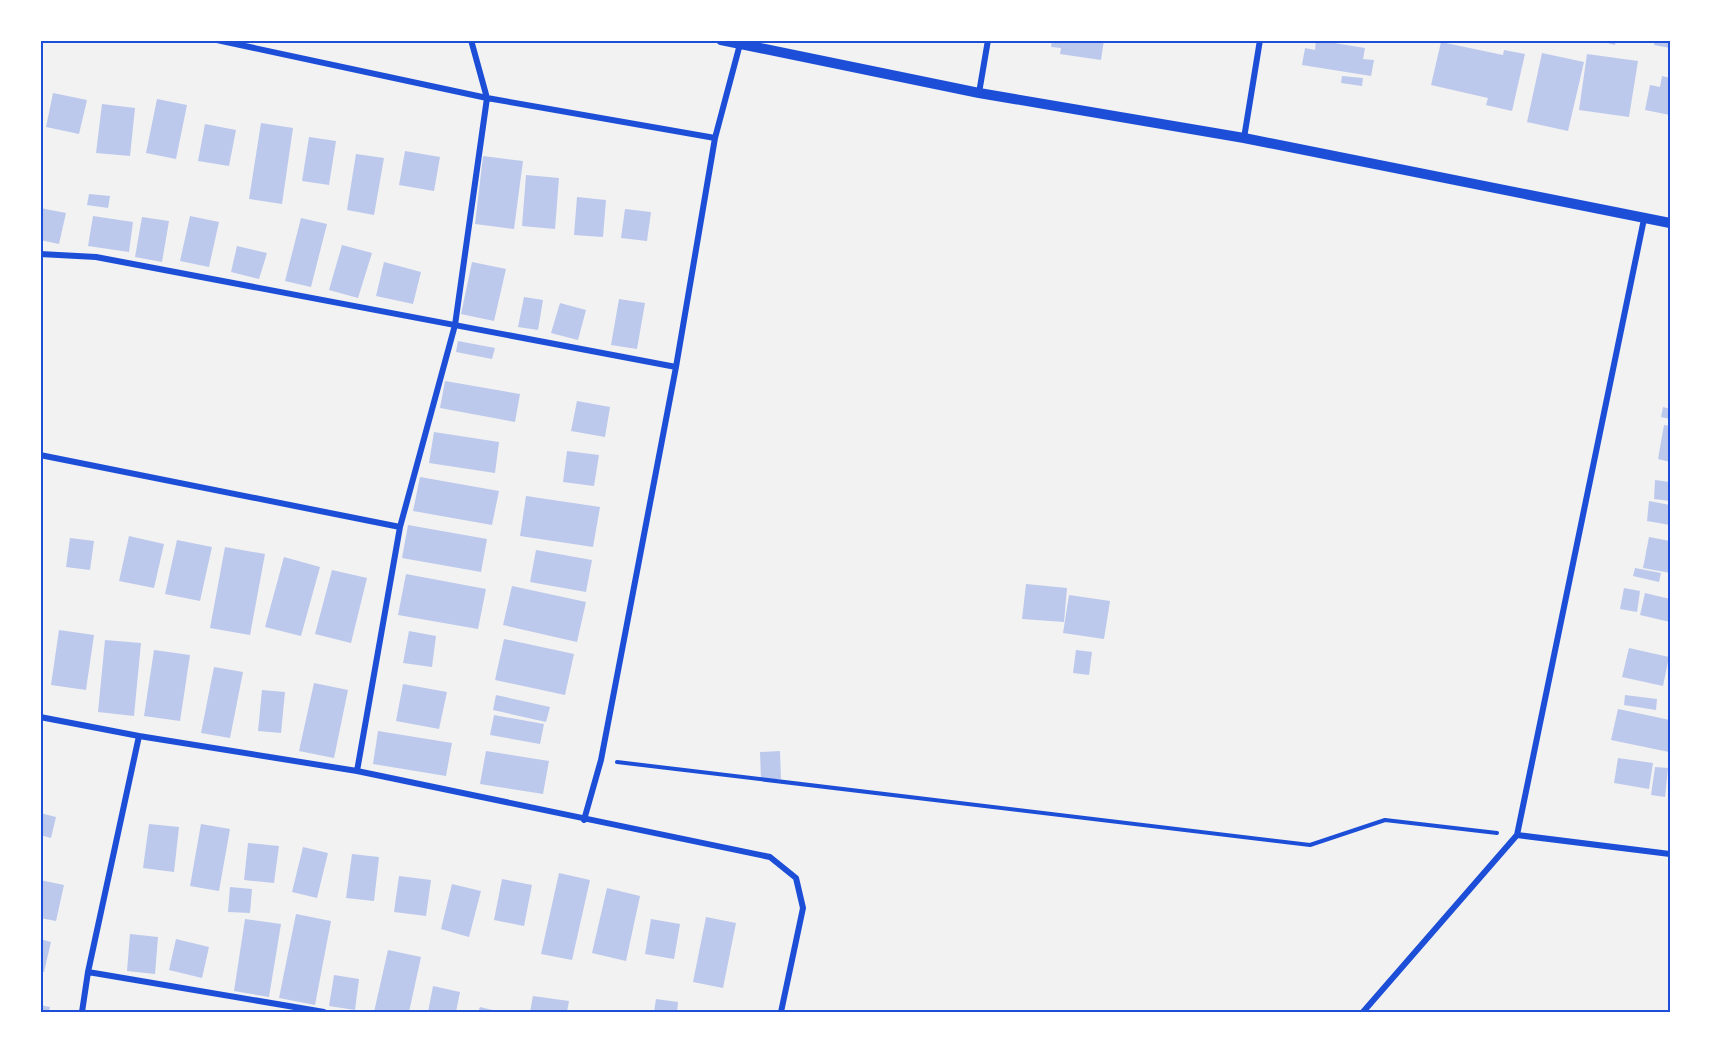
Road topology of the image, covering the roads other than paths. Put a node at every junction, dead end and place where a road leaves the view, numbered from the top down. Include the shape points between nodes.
1 (217, 40) edge
2 (471, 40) edge
3 (722, 40) edge
4 (988, 40) edge
5 (1260, 40) edge
6 (740, 44) junction
7 (979, 93) junction
8 (487, 98) junction
9 (715, 138) junction
10 (1244, 138) junction
11 (1644, 219) junction
12 (1671, 224) edge
13 (40, 254) edge
14 (455, 325) junction
15 (676, 367) junction
16 (40, 455) edge
17 (400, 527) junction
18 (40, 717) edge
19 (139, 736) junction
20 (357, 771) junction
21 (584, 820) junction
22 (1517, 835) junction
23 (1671, 854) edge
24 (88, 972) junction
25 (82, 1012) edge
26 (324, 1012) edge
27 (781, 1012) edge
28 (1363, 1012) edge

1 - 8 street
2 - 8 street
3 - 6 street
4 - 7 street
5 - 10 street
6 - 7 street
6 - 9 street
7 - 10 street
8 - 9 street
8 - 14 street
9 - 15 street
10 - 11 street
11 - 12 street
11 - 22 street
13 - 14 street via 96,257
14 - 15 street
14 - 17 street
15 - 21 street via 601,760
16 - 17 street
17 - 20 street
18 - 19 street
19 - 20 street
19 - 24 street
20 - 21 street
21 - 27 street via 770,857 796,878 803,908
22 - 23 street
22 - 28 street
24 - 25 street
24 - 26 street

